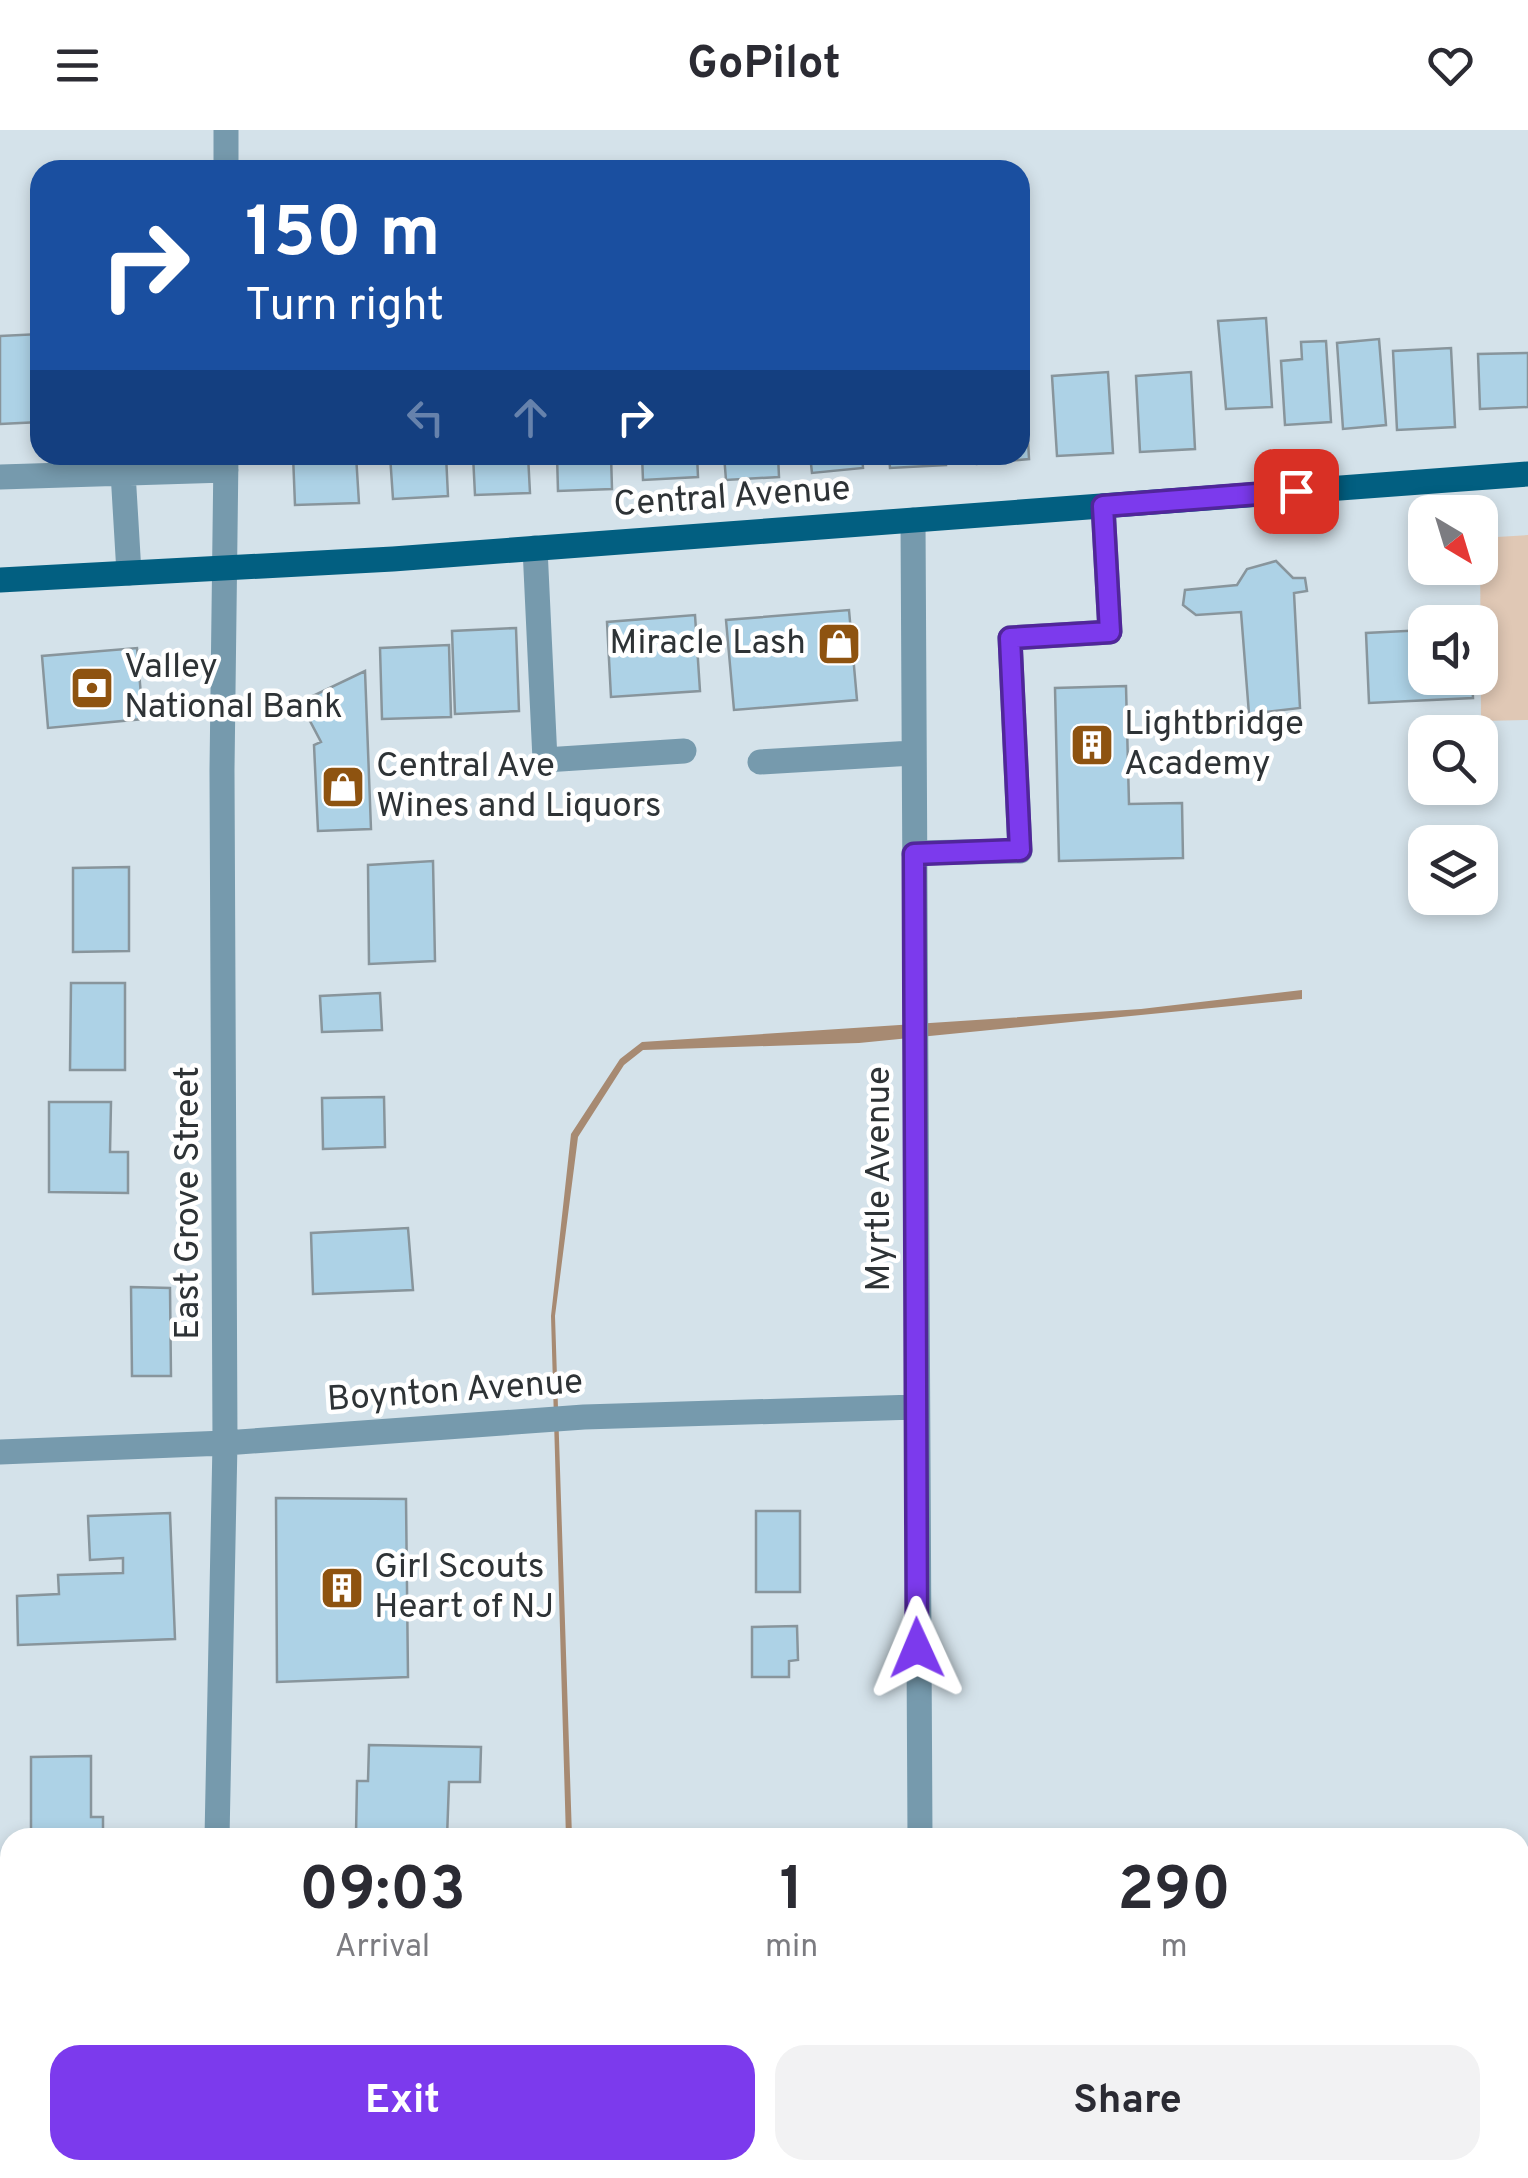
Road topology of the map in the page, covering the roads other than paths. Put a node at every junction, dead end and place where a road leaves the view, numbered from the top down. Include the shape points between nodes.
1 (226, 130) edge
2 (226, 160) edge
3 (195, 465) edge
4 (226, 465) edge
5 (124, 472) junction
6 (1528, 474) edge
7 (0, 478) edge
8 (1103, 506) junction
9 (913, 520) junction
10 (535, 548) junction
11 (227, 568) junction
12 (130, 573) junction
13 (0, 580) edge
14 (684, 751) dead end
15 (914, 753) junction
16 (760, 762) dead end
17 (914, 854) junction
18 (916, 1407) junction
19 (225, 1443) junction
20 (0, 1452) edge
21 (218, 1828) edge
22 (920, 1828) edge

1 - 2 street
3 - 5 street
4 - 11 street, East Grove Street
5 - 7 street
5 - 12 street
6 - 8 main road, Central Avenue
8 - 9 main road, Central Avenue
8 - 17 street via 1110,632 1010,638 1020,850
9 - 10 main road, Central Avenue
9 - 15 street, Myrtle Avenue
10 - 11 main road, Central Avenue
10 - 14 street via 545,760
11 - 12 main road, Central Avenue
11 - 19 street, East Grove Street
12 - 13 main road, Central Avenue
15 - 16 street
15 - 17 street, Myrtle Avenue
17 - 18 street, Myrtle Avenue
18 - 19 street, Boynton Avenue via 584,1417
18 - 22 street, Myrtle Avenue
19 - 20 street, Boynton Avenue
19 - 21 street, East Grove Street

